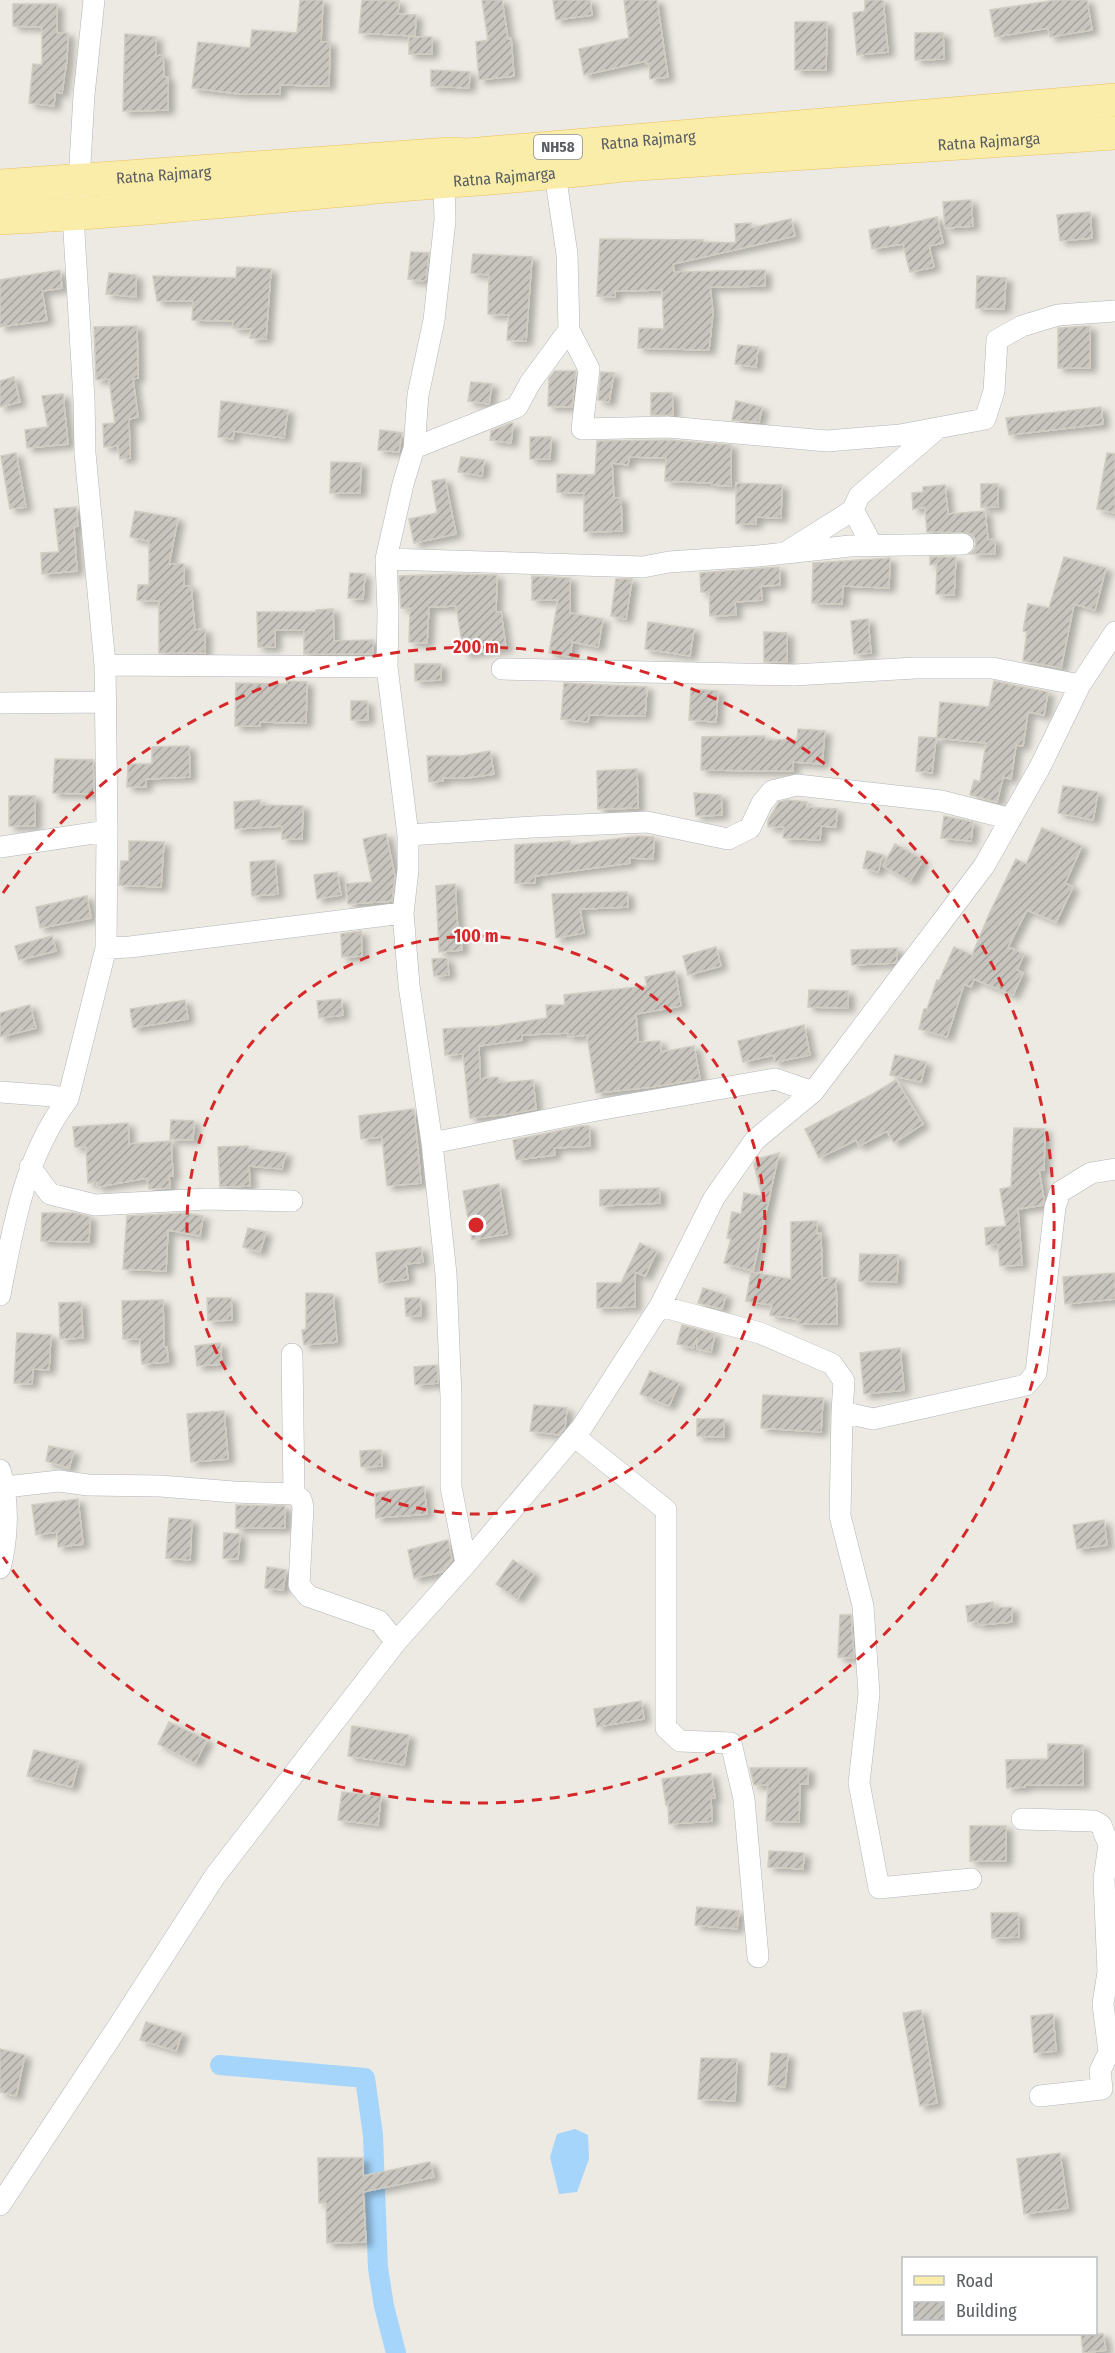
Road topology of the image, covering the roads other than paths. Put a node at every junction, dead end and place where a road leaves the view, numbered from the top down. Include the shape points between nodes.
1 (94, 0) edge
2 (1115, 100) edge
3 (1115, 133) edge
4 (555, 174) junction
5 (79, 181) junction
6 (444, 181) junction
7 (0, 186) edge
8 (73, 214) junction
9 (0, 218) edge
10 (1115, 311) edge
11 (569, 330) junction
12 (939, 428) junction
13 (414, 448) junction
14 (853, 510) junction
15 (963, 544) dead end
16 (872, 545) junction
17 (783, 554) junction
18 (386, 559) junction
19 (1115, 632) edge
20 (105, 665) junction
21 (387, 667) junction
22 (502, 669) dead end
23 (1080, 685) junction
24 (106, 702) junction
25 (0, 703) edge
26 (1011, 819) junction
27 (107, 831) junction
28 (408, 835) junction
29 (0, 847) edge
30 (403, 913) junction
31 (106, 948) junction
32 (0, 1092) edge
33 (813, 1092) junction
34 (68, 1099) junction
35 (432, 1143) junction
36 (30, 1167) junction
37 (1115, 1169) edge
38 (292, 1201) dead end
39 (0, 1294) edge
40 (660, 1306) junction
41 (292, 1354) dead end
42 (842, 1412) junction
43 (574, 1436) junction
44 (3, 1479) edge
45 (294, 1494) junction
46 (466, 1564) junction
47 (0, 1568) edge
48 (396, 1642) junction
49 (1022, 1819) dead end
50 (1112, 1845) edge
51 (970, 1879) dead end
52 (758, 1957) dead end
53 (1040, 2096) dead end
54 (0, 2205) edge

1 - 5 street
2 - 5 main road, Ratna Rajmarg / NH58 via 467,155 450,153
3 - 4 main road, Ratna Rajmarga / NH58 via 623,165
4 - 6 main road, Ratna Rajmarga / NH58
4 - 11 street via 567,254
5 - 7 main road, Ratna Rajmarg / NH58
5 - 8 street
6 - 8 main road, Ratna Rajmarga / NH58
6 - 13 street via 445,220 434,320 418,395
8 - 9 main road, Ratna Rajmarga / NH58
8 - 20 street via 85,453
10 - 12 street via 1058,315 1022,326 997,340 994,391 985,419
11 - 12 street via 589,369 582,429 668,427 827,441
11 - 13 street via 517,407
12 - 14 street via 859,496
13 - 18 street
14 - 16 street
14 - 17 street
15 - 16 street
16 - 17 street
17 - 18 street via 643,567
18 - 21 street
19 - 23 street
20 - 21 street
20 - 24 street
21 - 28 street
22 - 23 street via 794,675 992,668
23 - 26 street
24 - 25 street
24 - 27 street
26 - 28 street via 940,801 797,785 772,791 750,828 728,839 647,822
26 - 33 street via 984,866
27 - 29 street
27 - 31 street
28 - 30 street
30 - 31 street
30 - 35 street via 409,985
31 - 34 street
32 - 34 street
33 - 35 street via 775,1078
33 - 40 street via 755,1140 714,1198
34 - 36 street
35 - 46 street via 446,1274 451,1486
36 - 38 street via 50,1194 95,1205 208,1199
36 - 39 street
37 - 42 street via 1091,1173 1059,1192 1035,1373 1026,1385 873,1419
40 - 42 street via 760,1333 832,1364 844,1381
40 - 43 street
41 - 45 street
42 - 51 street via 840,1516 863,1606 869,1694 859,1783 879,1888
43 - 46 street
43 - 52 street via 666,1510 666,1728 680,1741 731,1743 744,1798
44 - 45 street
44 - 47 street via 4,1551
45 - 48 street via 302,1499 303,1507 299,1585 308,1596 379,1622
46 - 48 street
48 - 54 street via 214,1876
49 - 50 street via 1094,1821 1101,1825
50 - 53 street via 1104,1879 1108,1972 1103,2004 1109,2052 1100,2071 1102,2090

